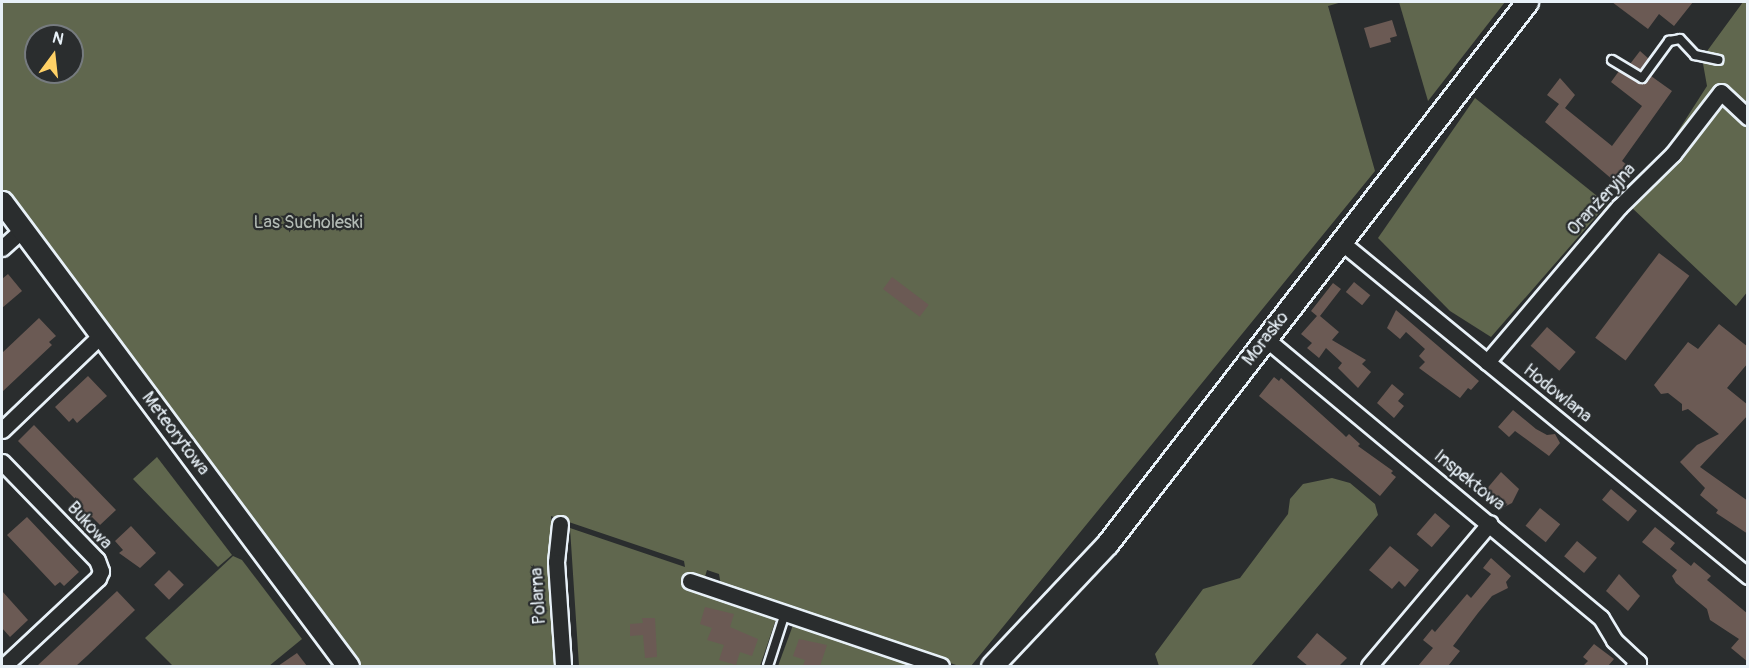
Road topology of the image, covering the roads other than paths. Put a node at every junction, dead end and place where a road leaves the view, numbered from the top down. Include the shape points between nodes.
1 (1527, 2) edge
2 (1612, 60) dead end
3 (1718, 60) dead end
4 (1748, 117) edge
5 (2, 202) edge
6 (20, 232) junction
7 (1341, 242) junction
8 (2, 248) edge
9 (99, 337) junction
10 (1266, 339) junction
11 (1487, 362) junction
12 (2, 430) edge
13 (2, 462) edge
14 (1490, 523) junction
15 (560, 524) dead end
16 (1748, 576) edge
17 (690, 580) dead end
18 (785, 614) junction
19 (1636, 664) edge
20 (4, 666) edge
21 (348, 666) edge
22 (563, 666) edge
23 (768, 666) edge
24 (941, 666) edge
25 (992, 666) edge
26 (1369, 666) edge

1 - 7 street, Morasko
2 - 3 lane via 1642,78 1669,41 1680,39 1695,55
4 - 11 street, Oranżeryjna via 1721,92 1672,154 1619,207
5 - 6 street, Meteorytowa
6 - 8 street
6 - 9 street, Meteorytowa
7 - 10 street, Morasko
7 - 11 street, Hodowlana
9 - 12 street
9 - 21 street, Meteorytowa
10 - 14 street, Inspektowa
10 - 25 street, Morasko via 1107,544
11 - 16 street, Hodowlana
13 - 20 street, Bukowa via 97,560 101,571
14 - 19 street, Inspektowa via 1601,618
14 - 26 street
15 - 22 street, Polarna via 556,562
17 - 18 street
18 - 23 lane
18 - 24 street

